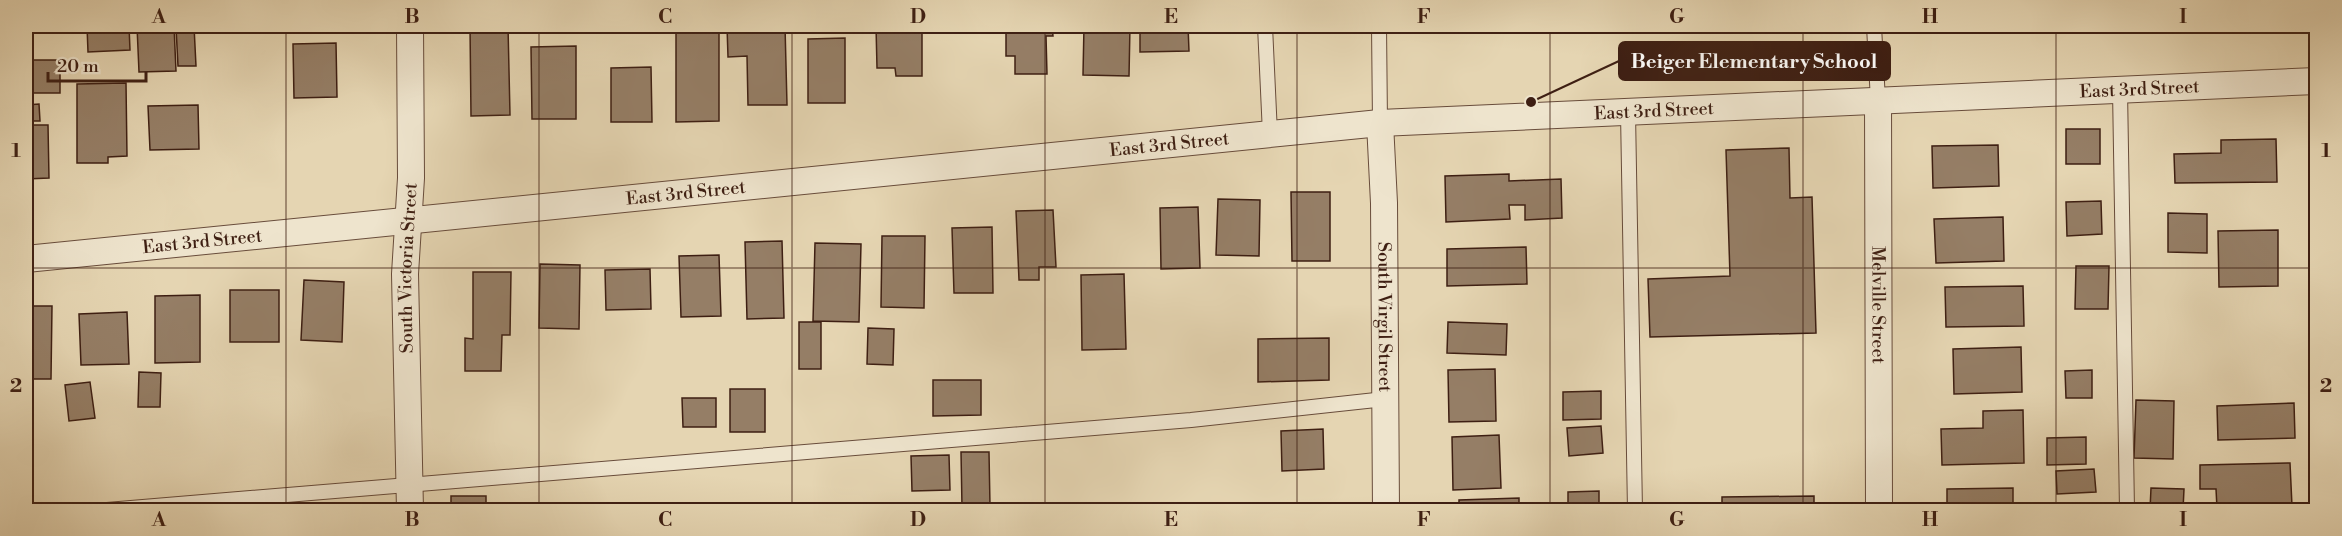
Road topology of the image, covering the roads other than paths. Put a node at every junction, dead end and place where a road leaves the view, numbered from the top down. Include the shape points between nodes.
1 (410, 26) edge
2 (1265, 26) edge
3 (1378, 26) edge
4 (1874, 26) edge
5 (2316, 81) edge
6 (2120, 90) junction
7 (1878, 100) junction
8 (1628, 112) junction
9 (1380, 123) junction
10 (1270, 134) junction
11 (407, 219) junction
12 (26, 259) edge
13 (1385, 399) junction
14 (410, 498) edge
15 (107, 510) edge
16 (1386, 510) edge
17 (1635, 510) edge
18 (1879, 510) edge
19 (2127, 510) edge

1 - 11 street, South Victoria Street via 411,178
2 - 10 lane
3 - 9 lane
4 - 7 lane
5 - 6 street, East 3rd Street
6 - 7 street, East 3rd Street
6 - 19 lane
7 - 8 street, East 3rd Street
7 - 18 street, Melville Street
8 - 9 street, East 3rd Street
8 - 17 lane
9 - 10 street, East 3rd Street
9 - 13 street, South Virgil Street
10 - 11 street, East 3rd Street
11 - 12 street, East 3rd Street
11 - 14 street, South Victoria Street
13 - 14 lane
13 - 16 street, South Virgil Street
14 - 15 lane via 388,486

